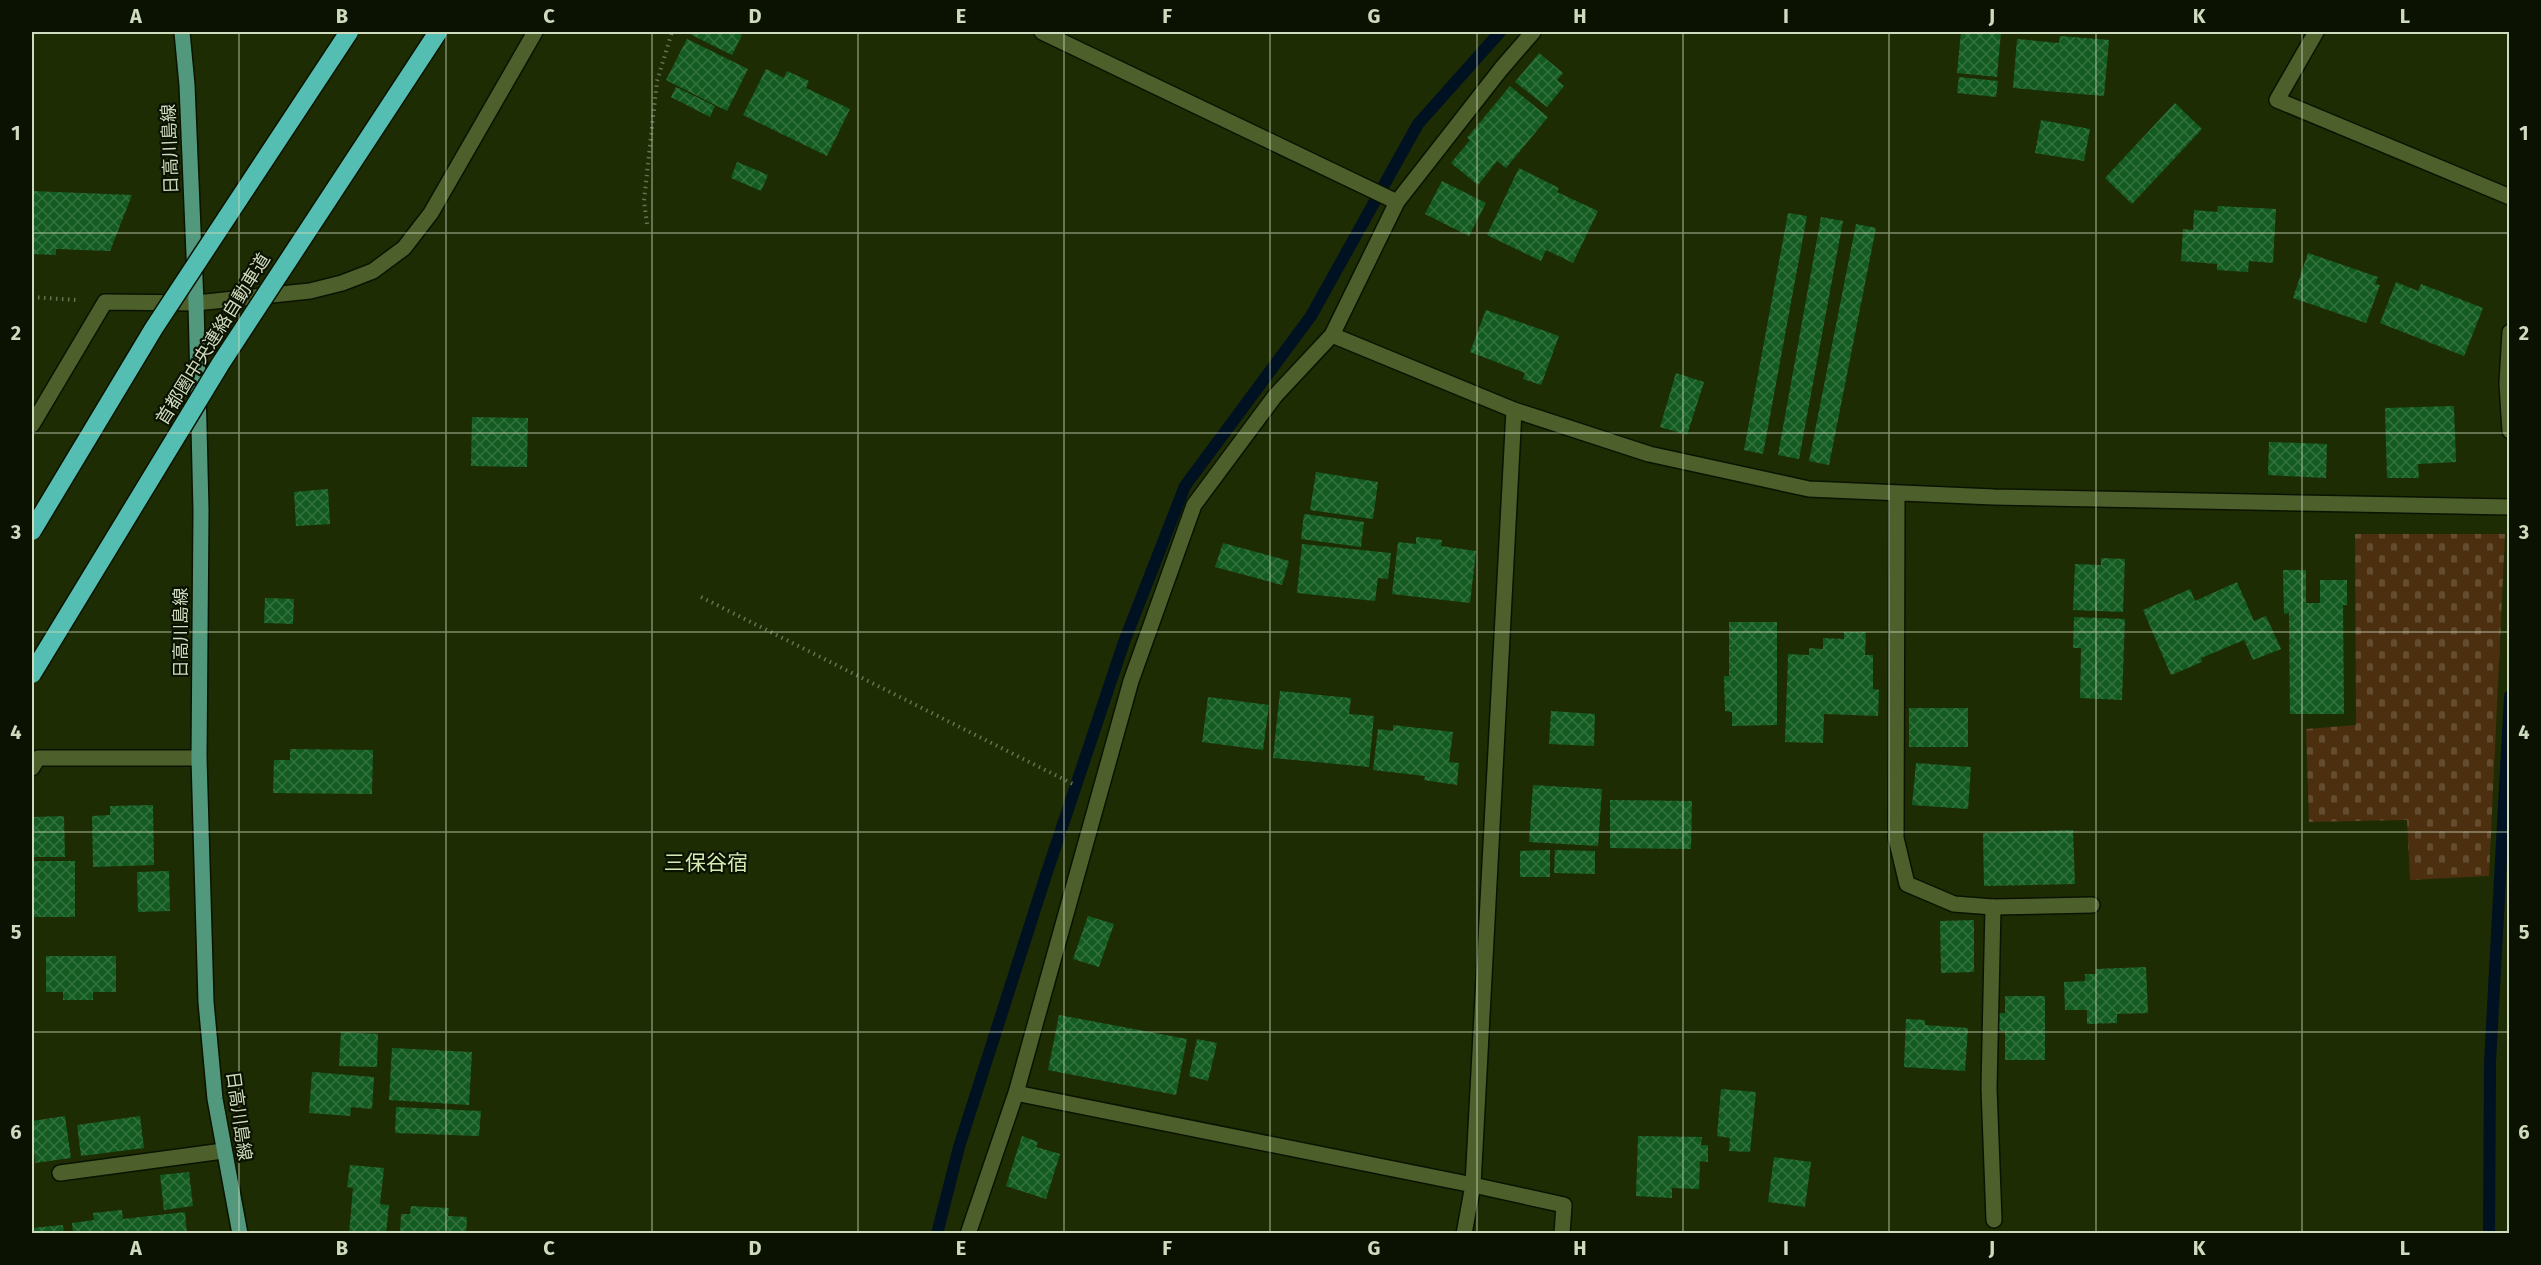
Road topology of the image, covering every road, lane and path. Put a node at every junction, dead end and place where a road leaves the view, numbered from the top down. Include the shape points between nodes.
1 (182, 32) edge
2 (349, 32) edge
3 (438, 32) edge
4 (535, 32) edge
5 (672, 32) edge
6 (1042, 32) edge
7 (1533, 32) edge
8 (2316, 32) edge
9 (2510, 197) edge
10 (1397, 202) junction
11 (647, 224) dead end
12 (32, 297) edge
13 (105, 302) junction
14 (196, 303) junction
15 (2510, 332) edge
16 (1332, 335) junction
17 (1514, 411) junction
18 (32, 425) edge
19 (2510, 431) edge
20 (1897, 495) junction
21 (2510, 507) edge
22 (32, 531) edge
23 (701, 597) dead end
24 (32, 674) edge
25 (199, 758) junction
26 (34, 760) edge
27 (1099, 797) junction
28 (2092, 905) dead end
29 (1993, 907) junction
30 (1016, 1093) junction
31 (223, 1151) junction
32 (60, 1173) dead end
33 (1473, 1185) junction
34 (1994, 1220) dead end
35 (240, 1233) edge
36 (968, 1233) edge
37 (1464, 1233) edge
38 (1562, 1233) edge

1 - 14 main road, 日高川島線
2 - 22 highway, bridge via 154,328
3 - 24 highway, 首都圏中央連絡自動車道, bridge via 221,363
4 - 14 street via 431,213 404,248 373,271 342,283 310,291
5 - 11 path via 657,81 644,201
6 - 10 street
7 - 10 street
8 - 9 street via 2277,99
10 - 16 street
12 - 13 path
13 - 14 street
13 - 18 street
14 - 25 main road, 日高川島線 via 201,510
15 - 19 street
16 - 17 street
16 - 27 street via 1275,396 1194,505 1131,681
17 - 20 street via 1649,454 1809,489
17 - 33 street
20 - 21 street
20 - 29 street via 1896,838 1907,884 1954,904
23 - 27 path
25 - 26 street
25 - 31 main road, 日高川島線 via 207,1002
27 - 30 street
28 - 29 street
29 - 34 street via 1989,1088
30 - 33 street
30 - 36 street
31 - 32 street
31 - 35 main road, 日高川島線
33 - 37 street
33 - 38 street via 1564,1205

